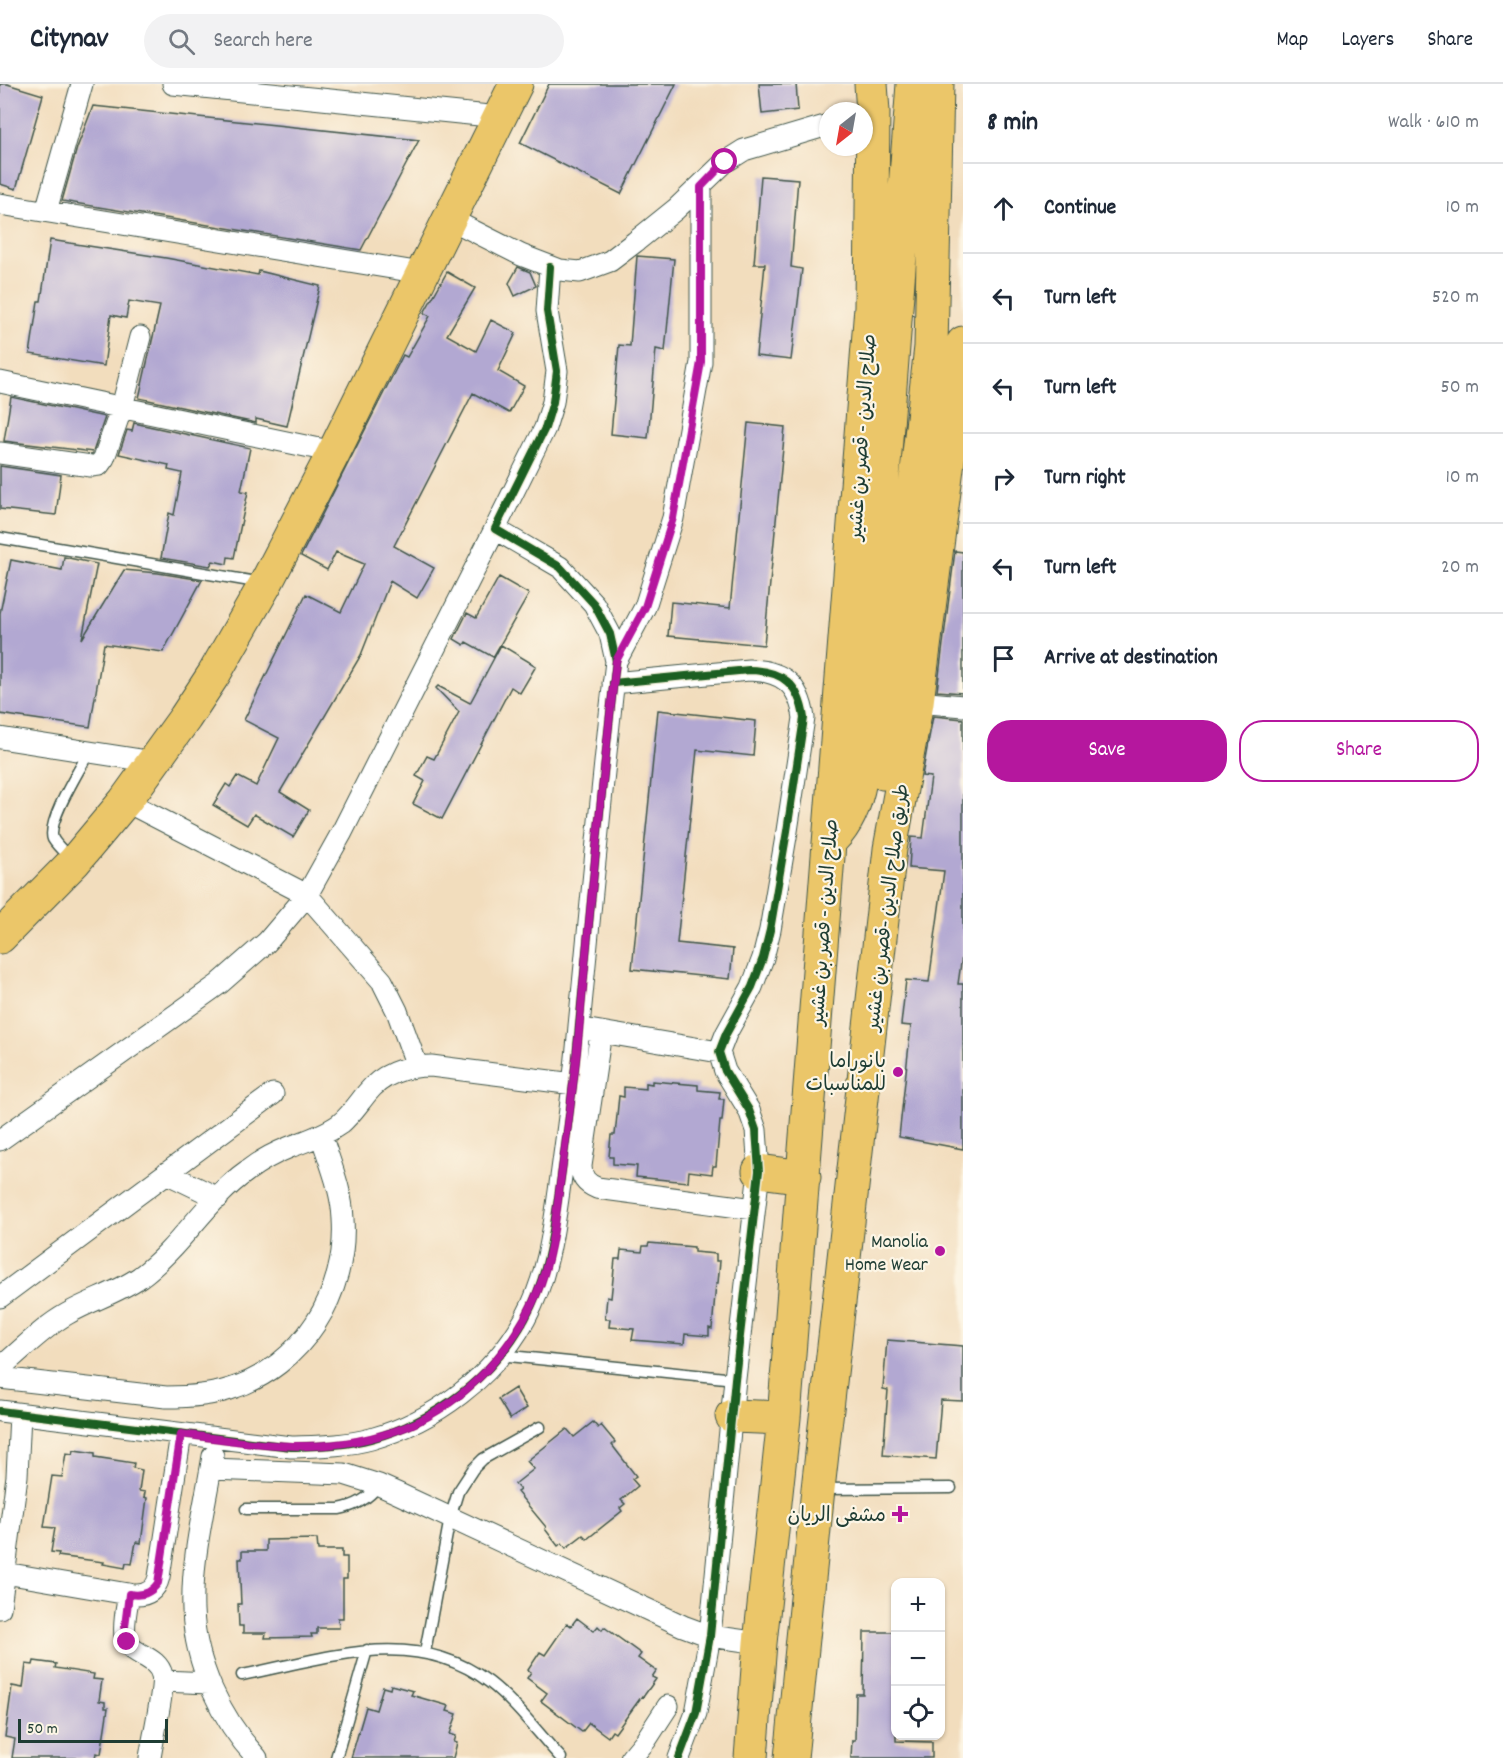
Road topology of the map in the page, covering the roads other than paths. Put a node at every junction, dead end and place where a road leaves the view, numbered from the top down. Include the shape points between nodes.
1 (82, 84) edge
2 (173, 84) edge
3 (516, 84) edge
4 (913, 84) edge
5 (937, 84) edge
6 (219, 86) edge
7 (499, 117) junction
8 (819, 129) edge
9 (870, 156) edge
10 (701, 187) junction
11 (0, 204) edge
12 (45, 211) junction
13 (450, 219) junction
14 (550, 267) junction
15 (422, 273) junction
16 (140, 337) dead end
17 (963, 343) edge
18 (0, 382) edge
19 (122, 407) junction
20 (334, 452) junction
21 (0, 453) edge
22 (495, 529) junction
23 (0, 538) edge
24 (266, 583) junction
25 (616, 661) junction
26 (613, 683) junction
27 (916, 702) junction
28 (963, 706) edge
29 (0, 738) edge
30 (89, 753) junction
31 (154, 762) junction
32 (125, 801) junction
33 (829, 843) junction
34 (890, 849) junction
35 (74, 862) junction
36 (307, 895) junction
37 (0, 937) edge
38 (579, 1028) junction
39 (601, 1032) junction
40 (719, 1052) junction
41 (417, 1066) junction
42 (574, 1084) junction
43 (273, 1094) dead end
44 (321, 1135) junction
45 (0, 1140) edge
46 (759, 1171) junction
47 (166, 1173) junction
48 (804, 1177) junction
49 (218, 1198) junction
50 (754, 1209) junction
51 (0, 1297) edge
52 (500, 1355) junction
53 (0, 1368) edge
54 (0, 1378) edge
55 (735, 1379) junction
56 (5, 1412) edge
57 (732, 1416) junction
58 (784, 1418) junction
59 (540, 1426) dead end
60 (181, 1434) junction
61 (216, 1438) junction
62 (211, 1469) junction
63 (379, 1485) junction
64 (951, 1488) dead end
65 (818, 1489) junction
66 (246, 1509) dead end
67 (450, 1518) junction
68 (5, 1573) junction
69 (129, 1594) junction
70 (0, 1608) edge
71 (710, 1636) junction
72 (760, 1643) junction
73 (367, 1650) junction
74 (425, 1652) junction
75 (242, 1675) dead end
76 (163, 1681) junction
77 (208, 1683) junction
78 (668, 1706) dead end
79 (150, 1758) edge
80 (257, 1758) edge
81 (336, 1758) edge
82 (561, 1758) edge
83 (631, 1758) edge
84 (679, 1758) edge
85 (751, 1758) edge
86 (791, 1758) edge

1 - 12 street
2 - 6 street
3 - 7 main road
4 - 33 main road via 860,780 847,820
5 - 34 main road via 931,347 880,800 881,825
6 - 7 street
7 - 13 main road
8 - 10 street via 744,150 725,162
9 - 33 main road, صلاح الدين - قصر بن غشير via 871,307
10 - 14 street via 610,261 580,272
10 - 25 street via 701,362 673,518 645,607
11 - 12 street
12 - 15 street
13 - 14 street
13 - 15 main road
14 - 22 street via 548,311 557,370 553,402 545,428
15 - 20 main road
16 - 19 street
17 - 27 main road, طريق صلاح الدين -قصر بن غشير
18 - 19 street
19 - 20 street
19 - 21 street via 99,465
20 - 24 main road
22 - 25 street via 560,567 594,604 610,634
22 - 36 street
23 - 24 lane
24 - 31 main road via 214,674
25 - 26 street
26 - 38 street
26 - 40 street via 766,670 795,689 801,703 804,718 770,930 752,987
27 - 28 street
27 - 34 main road, طريق صلاح الدين -قصر بن غشير
29 - 30 street
30 - 31 street
30 - 35 lane via 56,816 52,832 54,840
31 - 32 main road
32 - 35 main road
32 - 36 street
33 - 48 main road, صلاح الدين - قصر بن غشير
34 - 65 main road, طريق صلاح الدين -قصر بن غشير
35 - 37 main road
36 - 41 street via 382,981
36 - 45 street via 267,942 219,984
38 - 39 street
38 - 42 street
39 - 40 street
39 - 50 street via 581,1166 586,1181 597,1188
40 - 46 street via 756,1130
41 - 42 street
41 - 44 street via 377,1083 351,1115
42 - 52 street via 552,1245 524,1320
43 - 47 street
44 - 49 street via 267,1158 246,1171
44 - 54 street via 344,1219 341,1262 332,1294 317,1323 271,1369 231,1389 188,1397
46 - 48 main road
46 - 50 street
47 - 49 street
47 - 51 street
48 - 58 main road, صلاح الدين - قصر بن غشير
49 - 53 street via 142,1275 53,1323
50 - 55 street
52 - 55 lane
52 - 61 street via 475,1382 443,1406 408,1426 370,1439 331,1446 291,1447
55 - 57 street
56 - 60 street
56 - 68 street via 17,1476
57 - 58 main road
57 - 71 street
58 - 72 main road, صلاح الدين - قصر بن غشير
59 - 67 lane via 472,1469 458,1492
60 - 61 street
60 - 69 street via 158,1583 148,1593
61 - 62 street
62 - 63 street via 326,1472
62 - 77 street via 194,1568 193,1611
63 - 66 lane via 362,1502 339,1509
63 - 67 street
64 - 65 lane
65 - 86 main road, طريق صلاح الدين -قصر بن غشير
67 - 71 street
67 - 74 lane
68 - 69 street
68 - 70 street
69 - 76 street via 124,1634 127,1642 131,1649 158,1666
71 - 72 street
71 - 84 street via 696,1713
72 - 85 main road, صلاح الدين - قصر بن غشير
73 - 74 lane
73 - 75 lane
73 - 81 lane
74 - 82 lane via 460,1664 489,1682
76 - 77 street
76 - 79 street
77 - 80 street
78 - 83 street

